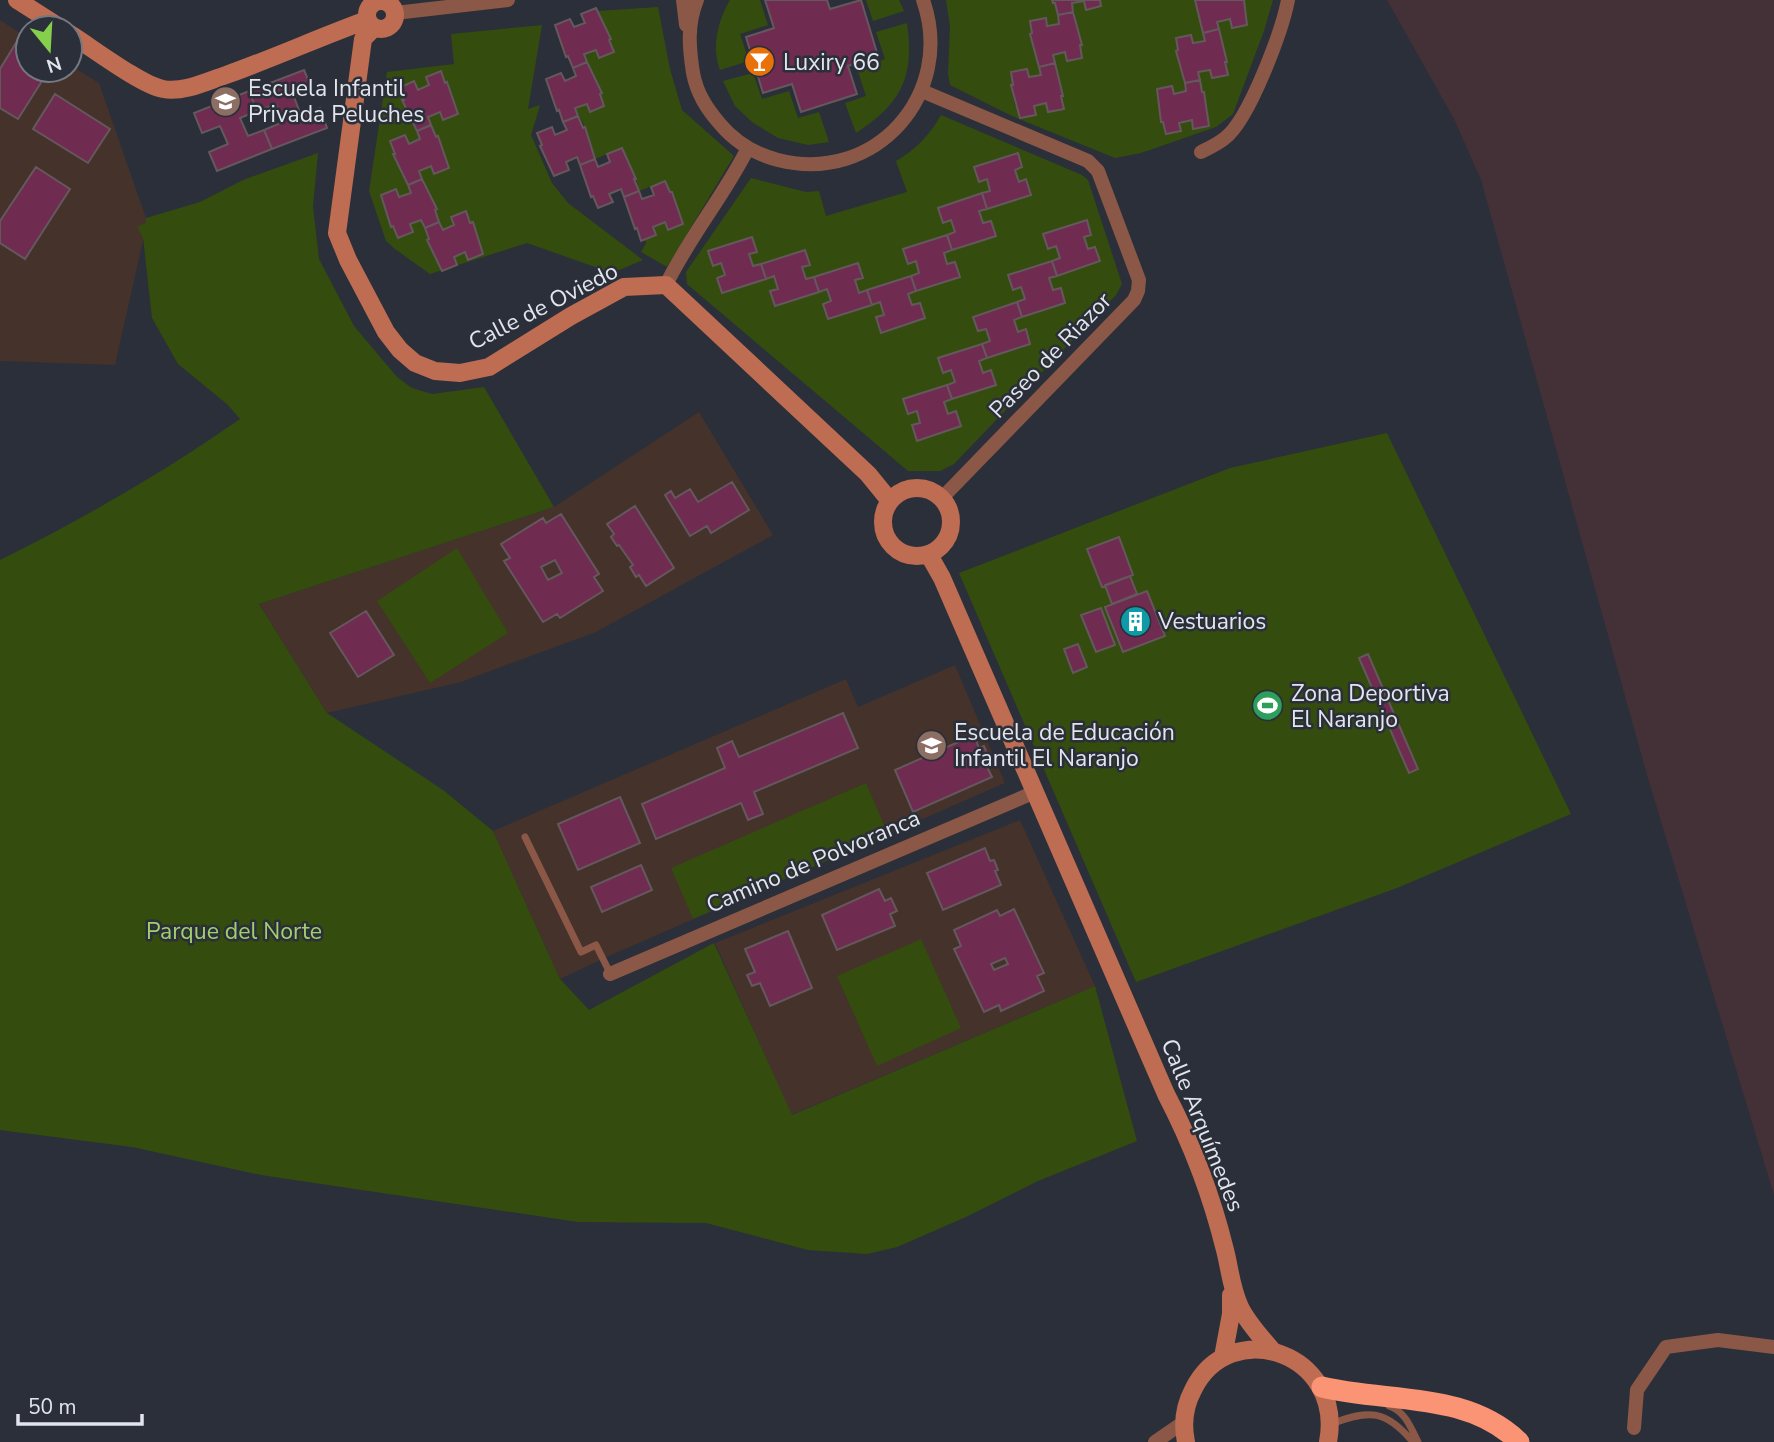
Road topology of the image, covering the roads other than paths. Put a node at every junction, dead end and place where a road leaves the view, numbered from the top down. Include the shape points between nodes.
1 (17, 0) edge
2 (509, 0) edge
3 (683, 0) edge
4 (697, 0) edge
5 (923, 0) edge
6 (1288, 0) edge
7 (376, 1) edge
8 (396, 8) edge
9 (39, 14) edge
10 (371, 24) junction
11 (688, 40) junction
12 (84, 43) edge
13 (922, 91) junction
14 (748, 148) junction
15 (1201, 152) dead end
16 (666, 285) junction
17 (942, 498) junction
18 (890, 500) junction
19 (929, 555) junction
20 (1035, 792) junction
21 (525, 837) dead end
22 (610, 974) joint
23 (1231, 1281) junction
24 (1774, 1347) edge
25 (1272, 1350) junction
26 (1223, 1357) junction
27 (1322, 1387) junction
28 (1344, 1392) junction
29 (1184, 1422) junction
30 (1634, 1428) dead end
31 (1330, 1433) edge
32 (1155, 1442) edge
33 (1186, 1442) edge
34 (1416, 1442) edge
35 (1519, 1442) edge

1 - 9 street
2 - 8 street
3 - 11 street
4 - 11 street
5 - 13 street via 930,58
6 - 15 street via 1251,100 1227,137
7 - 8 street
7 - 10 street via 368,9
8 - 10 street via 391,25 383,29
10 - 12 street via 178,89 148,83
10 - 16 street, Calle de Oviedo via 360,51 337,233 386,332 400,350 435,371 460,373 489,367 624,287
11 - 14 street via 695,83 705,107 732,138
13 - 14 street via 895,130 849,160 797,165
13 - 17 street, Paseo de Riazor via 1088,160 1098,171 1139,280 1134,300
14 - 16 street
16 - 18 street via 868,474
17 - 18 street via 920,488 905,490
17 - 19 street via 950,511 951,532
18 - 19 street via 883,524 891,544 904,554
19 - 20 street
20 - 22 street, Camino de Polvoranca
20 - 23 street, Calle Arquímedes via 1181,1122 1214,1214
21 - 22 lane via 581,952 596,945
23 - 25 street, Calle Arquímedes via 1241,1309
23 - 26 street, Calle Arquímedes
24 - 30 street via 1718,1339 1666,1347 1637,1390
25 - 26 street
25 - 27 street via 1303,1364
26 - 29 street via 1198,1379 1186,1404
27 - 28 highway
27 - 31 street
28 - 34 lane via 1396,1408 1408,1421
28 - 35 highway via 1415,1399 1466,1411
29 - 32 street
29 - 33 street
31 - 34 lane via 1350,1417 1372,1414 1396,1422

